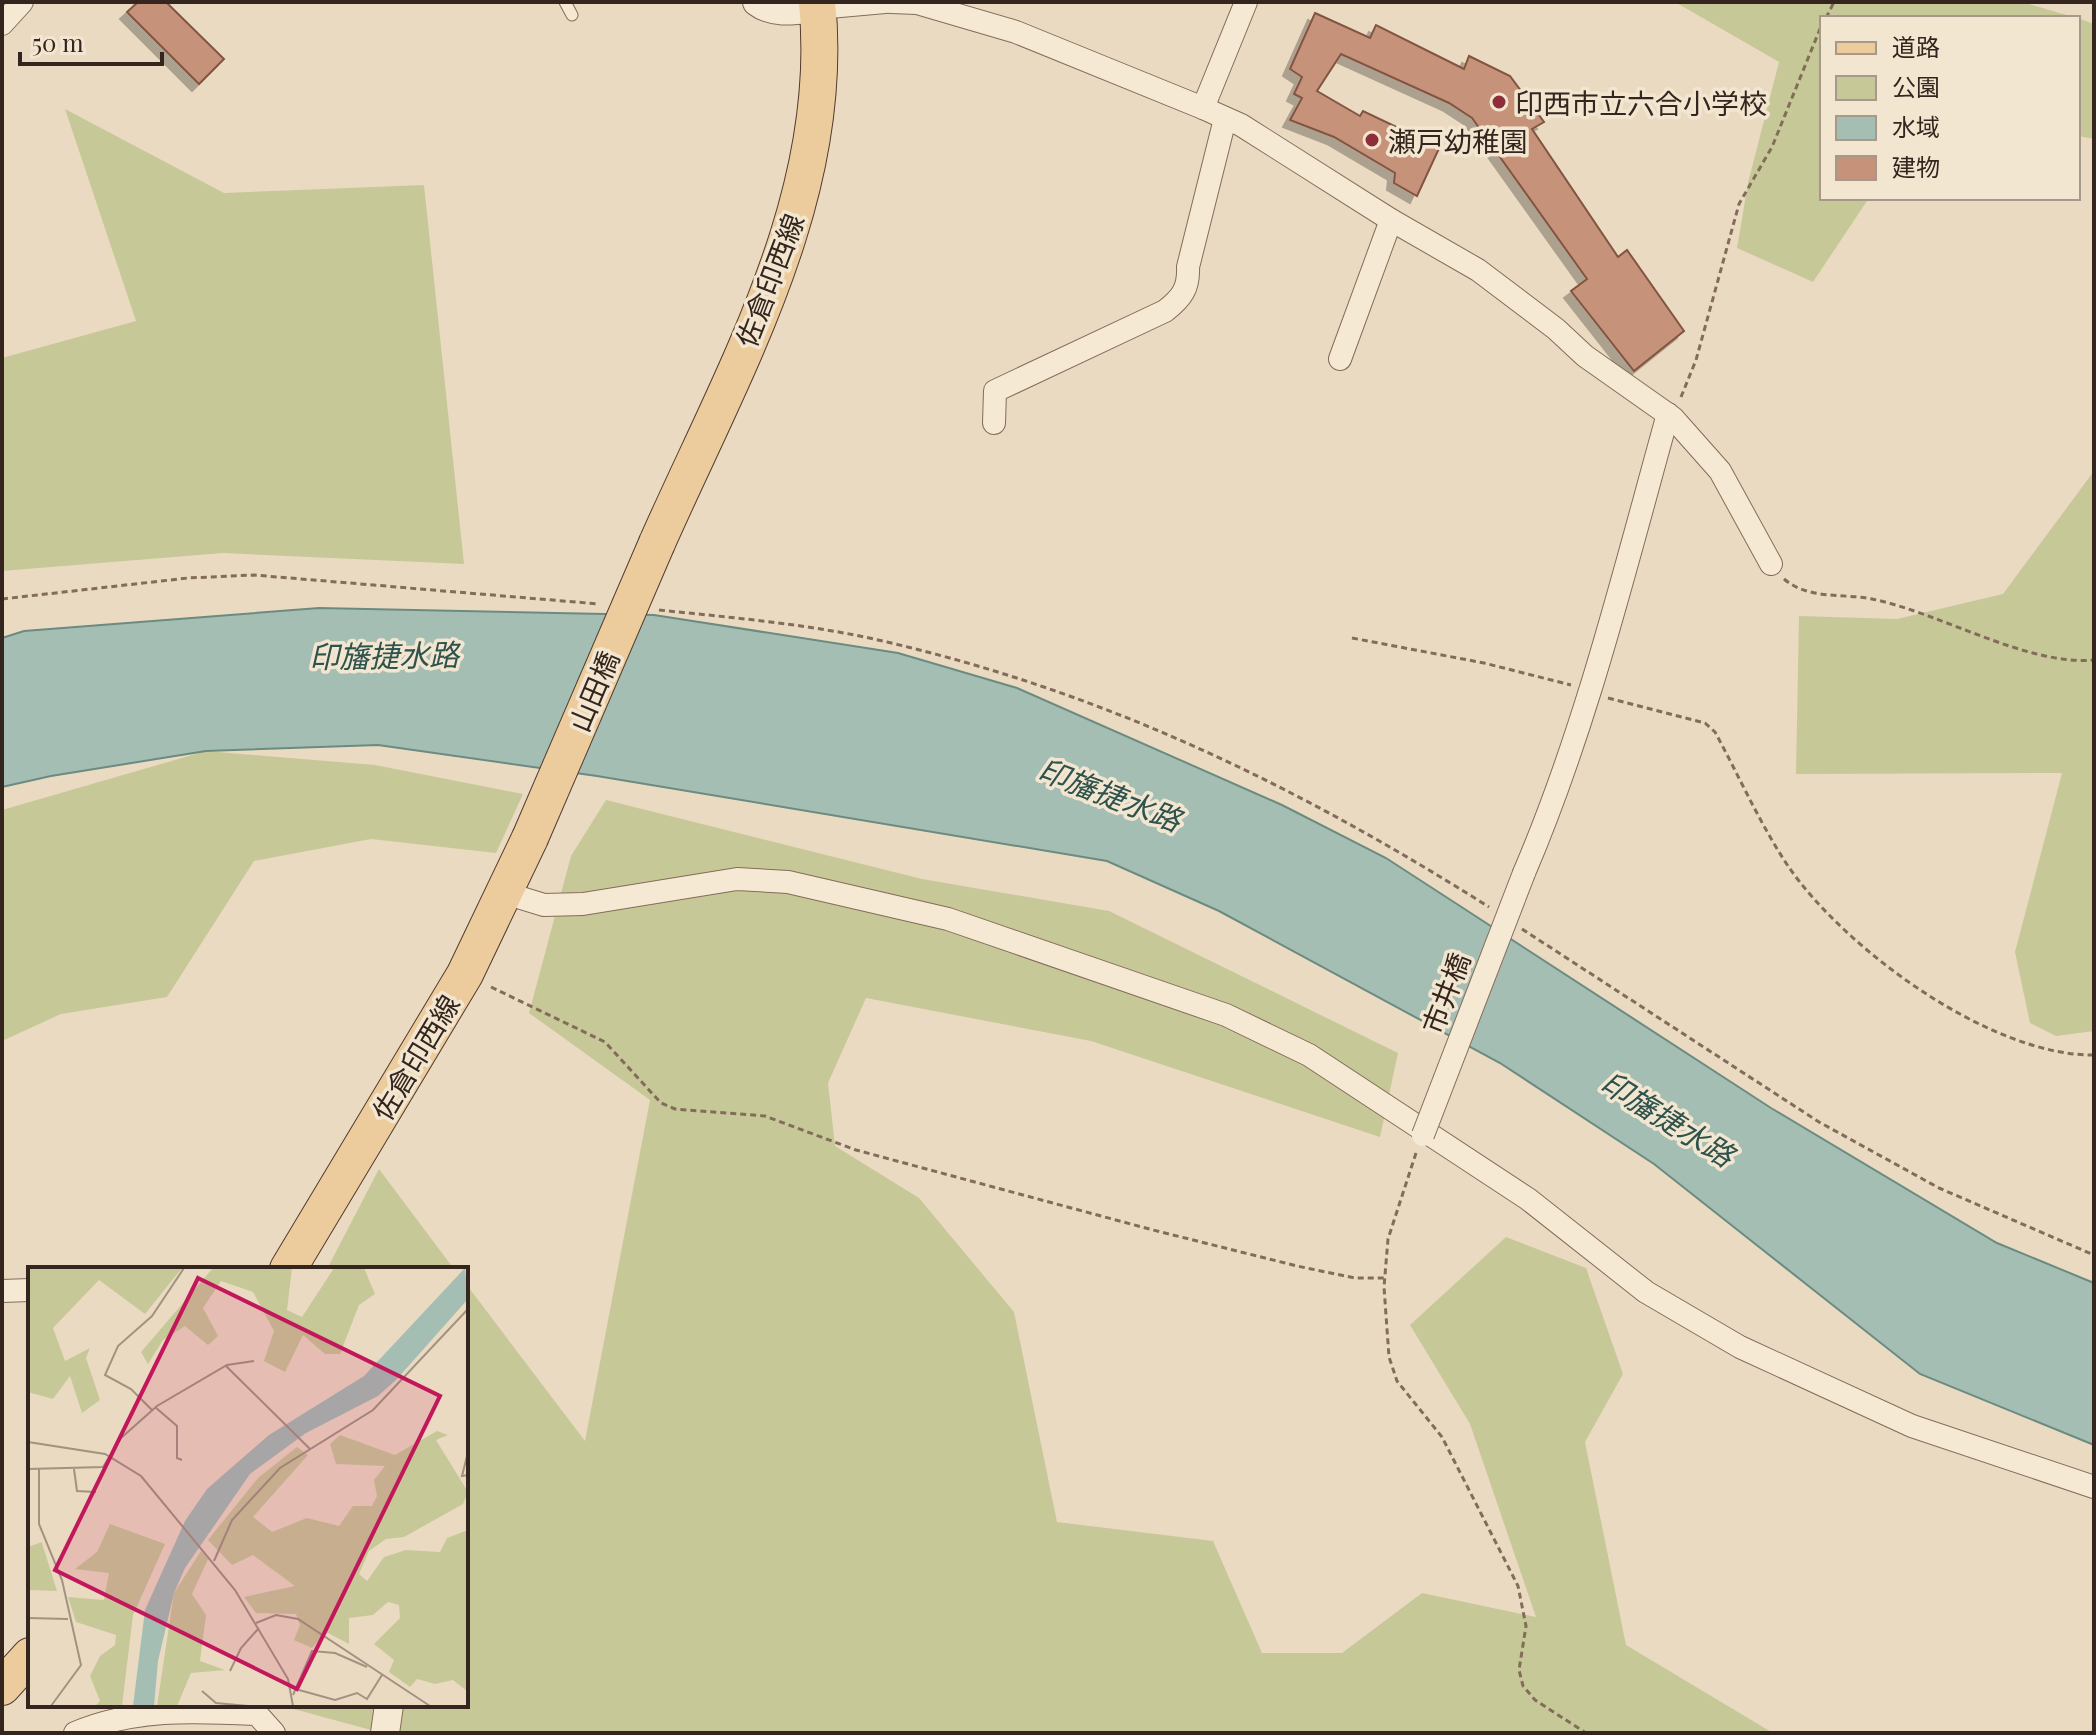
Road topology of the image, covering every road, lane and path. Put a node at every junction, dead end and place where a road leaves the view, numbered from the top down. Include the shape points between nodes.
1 (22, 2) edge
2 (565, 2) edge
3 (757, 2) edge
4 (885, 2) edge
5 (891, 2) edge
6 (1246, 2) edge
7 (818, 5) edge
8 (572, 15) dead end
9 (2, 24) edge
10 (1820, 29) edge
11 (1203, 108) junction
12 (1225, 119) junction
13 (1391, 220) junction
14 (1340, 359) dead end
15 (1670, 416) junction
16 (994, 423) dead end
17 (657, 543) joint
18 (1771, 564) joint
19 (2, 599) edge
20 (603, 604) dead end
21 (650, 609) dead end
22 (1352, 638) dead end
23 (2094, 660) edge
24 (1590, 691) junction
25 (530, 838) joint
26 (505, 893) junction
27 (1499, 914) dead end
28 (1512, 922) dead end
29 (465, 974) junction
30 (2094, 1055) edge
31 (1423, 1135) joint
32 (2094, 1255) edge
33 (289, 1267) edge
34 (1384, 1278) junction
35 (28, 1290) edge
36 (2, 1291) edge
37 (2094, 1487) edge
38 (28, 1658) edge
39 (2, 1687) edge
40 (389, 1707) edge
41 (75, 1733) edge
42 (274, 1733) edge
43 (385, 1733) edge
44 (1586, 1733) edge

1 - 9 street
2 - 8 lane
3 - 7 street via 765,9 786,11
4 - 7 street
5 - 11 street via 917,3 1016,32
6 - 11 street
7 - 17 main road, 佐倉印西線 via 817,109 790,234
10 - 15 path via 1772,147 1739,204 1696,360
11 - 12 street
12 - 13 street
12 - 16 street via 1188,267 1189,285 1179,301 995,391
13 - 14 street
13 - 15 street via 1478,270
15 - 18 street via 1720,471
15 - 24 street, 市井橋
17 - 25 main road, 山田橋, bridge
18 - 23 path via 1794,588 1893,603 2032,652
19 - 20 path via 254,575
21 - 27 path via 776,621 886,642 1112,709 1314,804
22 - 24 path via 1484,663
24 - 30 path via 1705,723 1715,732 1797,877 1855,940 1906,982 2020,1042
24 - 31 street, 市井橋, bridge via 1553,805
25 - 26 main road, 佐倉印西線
26 - 29 main road, 佐倉印西線
26 - 37 street via 544,905 583,904 737,879 788,882 948,919 1226,1015 1309,1055 1528,1199 1646,1292 1740,1347 1912,1426
28 - 32 path via 1819,1122 1939,1188
29 - 33 main road, 佐倉印西線
29 - 34 path via 605,1042 661,1103 675,1109 765,1116 856,1150 1153,1230 1297,1266
31 - 34 path via 1400,1194
34 - 44 path via 1389,1357 1397,1381 1442,1437 1518,1586 1526,1626 1519,1670 1523,1686 1535,1700
35 - 36 street
38 - 39 main road
40 - 43 street
41 - 42 street via 138,1714 178,1711 257,1714

